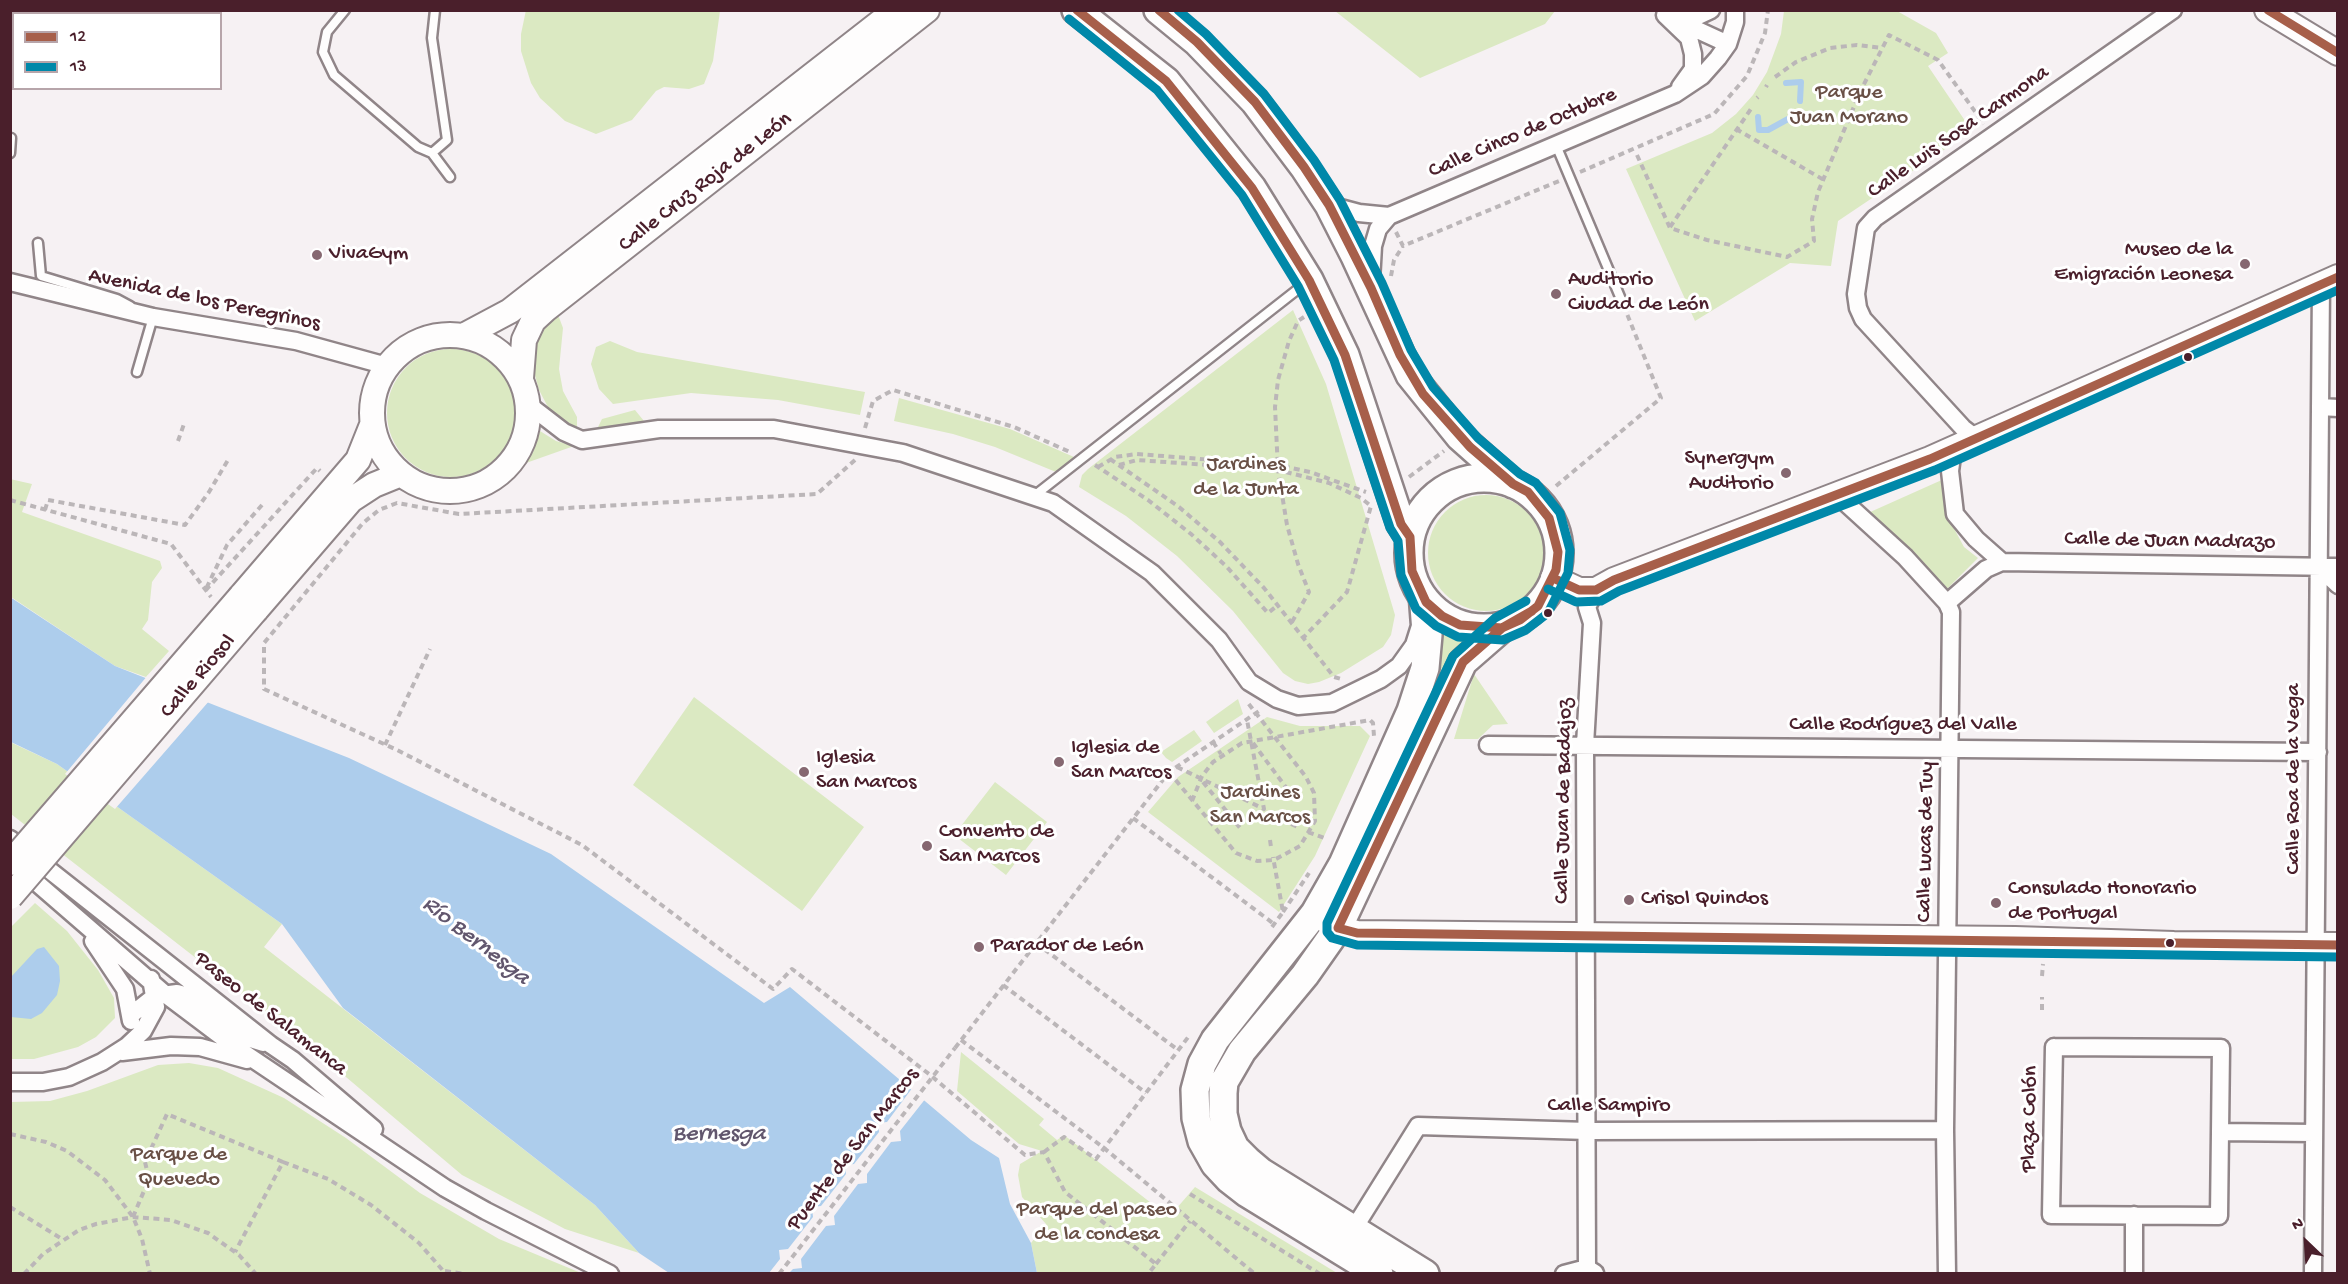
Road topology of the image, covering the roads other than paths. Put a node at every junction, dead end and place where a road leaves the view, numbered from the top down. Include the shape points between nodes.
1 (345, 10) edge
2 (435, 10) edge
3 (896, 10) edge
4 (927, 10) edge
5 (1076, 10) edge
6 (1158, 10) edge
7 (1711, 10) edge
8 (1734, 10) edge
9 (2173, 10) edge
10 (2267, 10) edge
11 (1662, 13) edge
12 (1728, 44) junction
13 (2337, 53) edge
14 (1675, 94) junction
15 (11, 138) edge
16 (1556, 145) junction
17 (10, 153) edge
18 (432, 153) junction
19 (450, 177) dead end
20 (1329, 205) junction
21 (1391, 221) junction
22 (38, 243) dead end
23 (1309, 280) junction
24 (2329, 281) edge
25 (10, 282) edge
26 (1381, 282) junction
27 (1623, 304) road end
28 (148, 315) junction
29 (465, 335) junction
30 (387, 366) junction
31 (137, 372) dead end
32 (521, 378) junction
33 (529, 405) junction
34 (2329, 407) edge
35 (372, 425) junction
36 (1976, 438) junction
37 (1953, 449) junction
38 (401, 474) junction
39 (1513, 484) junction
40 (1837, 495) junction
41 (1034, 497) junction
42 (1410, 537) junction
43 (2002, 562) junction
44 (2319, 567) junction
45 (2337, 567) edge
46 (1553, 580) junction
47 (2337, 585) edge
48 (1422, 594) junction
49 (1591, 598) junction
50 (248, 603) junction
51 (1947, 603) junction
52 (1502, 628) junction
53 (1488, 745) dead end
54 (1585, 745) junction
55 (1951, 748) junction
56 (2318, 752) junction
57 (10, 839) edge
58 (10, 863) edge
59 (10, 897) edge
60 (99, 910) junction
61 (1315, 914) junction
62 (73, 915) junction
63 (1338, 928) junction
64 (1586, 936) junction
65 (1948, 939) junction
66 (2327, 945) edge
67 (158, 991) junction
68 (130, 1016) junction
69 (271, 1045) junction
70 (123, 1049) junction
71 (258, 1062) junction
72 (10, 1082) edge
73 (1945, 1130) junction
74 (1588, 1131) junction
75 (2220, 1132) junction
76 (2314, 1133) junction
77 (407, 1161) junction
78 (1254, 1183) junction
79 (2134, 1215) junction
80 (1347, 1240) junction
81 (1591, 1271) edge
82 (610, 1274) edge
83 (1379, 1274) edge
84 (1425, 1274) edge
85 (1564, 1274) edge
86 (1947, 1274) edge
87 (2134, 1274) edge
88 (2313, 1274) edge

1 - 18 lane via 327,32 323,52 334,75 418,147
2 - 18 lane via 432,38 447,140
3 - 29 main road, Calle Cruz Roja de León via 510,311
4 - 32 main road, Calle Cruz Roja de León via 546,309 533,321 524,340
5 - 23 main road via 1166,81 1252,188
6 - 20 main road via 1197,42 1255,102
7 - 11 street via 1696,17
8 - 12 street, Calle Cinco de Octubre via 1735,22
9 - 36 street, Calle Luis Sosa Carmona via 1866,228 1856,294 1863,318
10 - 13 main road
11 - 12 street
11 - 14 street via 1689,38 1693,54 1693,69
12 - 14 street, Calle Cinco de Octubre via 1702,76
14 - 16 street, Calle Cinco de Octubre
15 - 17 lane
16 - 21 street, Calle Cinco de Octubre
16 - 27 lane
18 - 19 lane
20 - 21 street, Calle Cinco de Octubre
20 - 26 main road
21 - 26 street via 1378,229 1373,246
22 - 28 lane via 41,276 117,299
23 - 41 lane
23 - 42 main road via 1345,355 1398,516
24 - 34 street, Calle Roa de la Vega
24 - 36 main road
25 - 28 street, Avenida de los Peregrinos
26 - 39 main road via 1400,355 1424,394 1465,442
28 - 30 street, Avenida de los Peregrinos via 296,341
28 - 31 lane
29 - 30 main road via 443,334 422,340 402,350
29 - 32 main road via 488,343 507,358
30 - 35 main road via 377,384
32 - 33 main road
33 - 38 main road via 521,447 494,478 475,487 449,491 424,487
33 - 41 street via 564,432 582,440 659,429 774,429 903,453
34 - 44 street, Calle Roa de la Vega
35 - 38 main road via 388,461
35 - 50 main road, Calle Riosol via 358,460
36 - 37 main road
37 - 40 main road
37 - 43 street via 1950,471 1955,514
38 - 50 main road, Calle Riosol via 351,500
39 - 42 main road via 1475,479 1453,485 1433,498 1418,516
39 - 46 main road via 1528,492 1549,518 1558,552
40 - 49 main road via 1614,580
40 - 51 street via 1905,557
41 - 48 street via 1053,503 1152,573 1219,640 1249,682 1298,706 1332,703 1400,666 1414,645 1420,626
42 - 48 main road via 1409,554
43 - 44 street, Calle de Juan Madrazo
43 - 51 street via 1986,569
44 - 45 street, Calle de Juan Madrazo
44 - 47 street
44 - 56 street, Calle Roa de la Vega
46 - 49 main road
46 - 52 main road via 1538,606
48 - 52 main road via 1442,616 1460,625
48 - 61 main road via 1428,635 1425,668 1411,711 1342,864
49 - 54 street, Calle Juan de Badajoz
50 - 58 main road, Calle Riosol, bridge
50 - 59 main road, Calle Riosol, bridge
51 - 55 street, Calle Lucas de Tuy via 1951,612
52 - 63 main road via 1463,662
53 - 54 street, Calle Rodríguez del Valle
54 - 55 street, Calle Rodríguez del Valle
54 - 64 street, Calle Juan de Badajoz
55 - 56 street, Calle Rodríguez del Valle
55 - 65 street, Calle Lucas de Tuy
56 - 66 street, Calle Roa de la Vega
57 - 60 street, Paseo de Salamanca
58 - 62 street, Paseo de Salamanca
60 - 67 street, Paseo de Salamanca via 106,931 146,968
60 - 69 street, Paseo de Salamanca
61 - 63 main road
61 - 78 main road via 1215,1040 1202,1064 1195,1090 1202,1141 1215,1164
62 - 67 street, Paseo de Salamanca
62 - 68 street via 125,989
63 - 64 main road via 1357,933
63 - 78 main road via 1242,1051 1224,1082 1222,1103 1227,1131
64 - 65 main road
64 - 74 street, Calle Juan de Badajoz
65 - 66 main road
65 - 73 street, Calle Lucas de Tuy
66 - 76 street, Calle Roa de la Vega
67 - 68 street
67 - 69 street via 188,996 241,1036
67 - 70 street via 148,1024
67 - 71 street, Paseo de Salamanca
68 - 70 street via 132,1024
69 - 77 street, Paseo de Salamanca via 347,1104
70 - 71 street via 200,1047
70 - 72 street via 69,1077
71 - 77 street, Paseo de Salamanca
73 - 74 street, Calle Sampiro
73 - 86 street, Calle Lucas de Tuy
74 - 80 street, Calle Sampiro via 1418,1126
74 - 81 street, Calle Juan de Badajoz
75 - 76 street
75 - 79 street, Plaza Colón via 2219,1216
75 - 79 street, Plaza Colón via 2221,1047 2054,1047 2051,1215
76 - 88 street, Calle Roa de la Vega
77 - 82 street, Paseo de Salamanca via 486,1211
78 - 80 main road
79 - 87 street
80 - 83 main road
80 - 84 main road
81 - 85 street, Calle Juan de Badajoz

